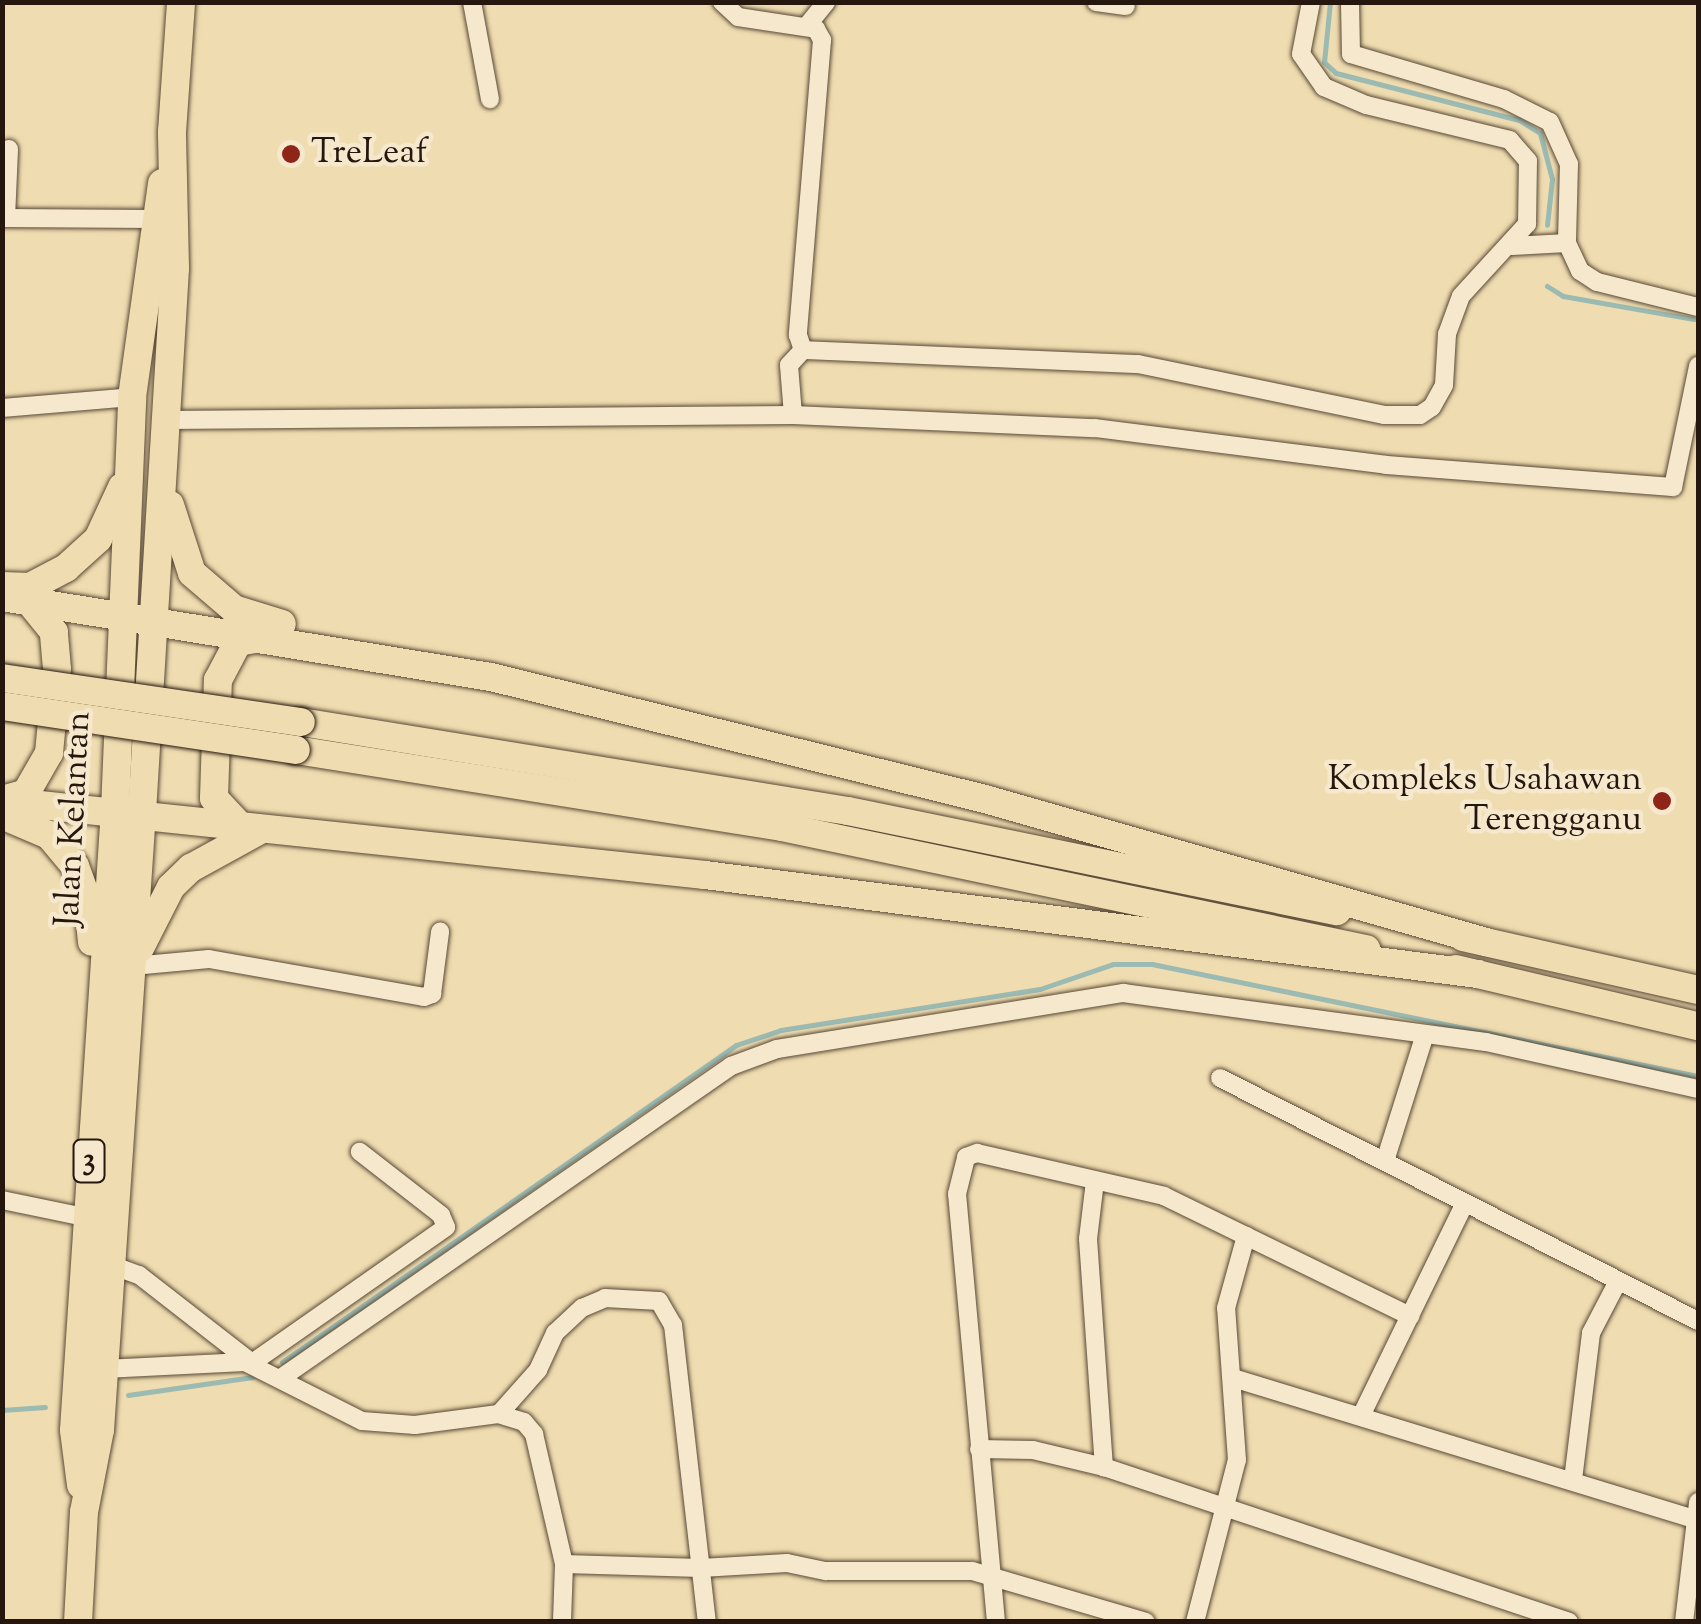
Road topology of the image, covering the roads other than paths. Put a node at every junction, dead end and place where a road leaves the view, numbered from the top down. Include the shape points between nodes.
1 (181, 2) edge
2 (472, 2) edge
3 (722, 2) edge
4 (826, 2) edge
5 (1096, 2) edge
6 (1312, 2) edge
7 (1350, 2) edge
8 (1126, 6) dead end
9 (806, 27) junction
10 (490, 100) dead end
11 (172, 132) junction
12 (9, 150) dead end
13 (4, 218) edge
14 (154, 219) junction
15 (1566, 244) junction
16 (1512, 246) junction
17 (1698, 307) edge
18 (804, 350) junction
19 (1698, 366) edge
20 (2, 408) edge
21 (792, 410) junction
22 (132, 411) junction
23 (165, 420) junction
24 (164, 474) junction
25 (2, 586) edge
26 (16, 599) edge
27 (124, 619) junction
28 (154, 623) junction
29 (267, 636) junction
30 (417, 662) junction
31 (2, 678) edge
32 (2, 706) edge
33 (299, 736) junction
34 (2, 800) edge
35 (129, 812) junction
36 (2, 815) edge
37 (252, 827) junction
38 (440, 932) dead end
39 (1486, 942) junction
40 (132, 966) junction
41 (1478, 974) junction
42 (1698, 990) edge
43 (100, 1018) junction
44 (1698, 1026) edge
45 (1424, 1037) junction
46 (1220, 1078) dead end
47 (1698, 1089) edge
48 (360, 1152) dead end
49 (1384, 1161) junction
50 (1094, 1181) junction
51 (2, 1200) edge
52 (1465, 1203) junction
53 (84, 1218) junction
54 (1246, 1236) junction
55 (111, 1265) junction
56 (1617, 1283) junction
57 (1410, 1316) junction
58 (1698, 1321) edge
59 (252, 1363) junction
60 (104, 1370) junction
61 (281, 1378) junction
62 (1233, 1378) junction
63 (499, 1414) junction
64 (1361, 1416) junction
65 (979, 1449) junction
66 (1104, 1467) junction
67 (1574, 1480) junction
68 (1697, 1511) edge
69 (84, 1512) junction
70 (1228, 1512) junction
71 (564, 1564) junction
72 (701, 1568) junction
73 (993, 1574) junction
74 (78, 1622) edge
75 (562, 1622) edge
76 (706, 1622) edge
77 (996, 1622) edge
78 (1146, 1622) edge
79 (1195, 1622) edge
80 (1569, 1622) edge
81 (1684, 1622) edge

1 - 11 main road, Jalan Kelantan / 3
2 - 10 street
3 - 9 street via 738,17
4 - 9 street
5 - 8 street
6 - 16 street via 1301,54 1324,87 1366,105 1510,140 1522,150 1532,187 1527,224
7 - 15 street via 1351,54 1504,100 1550,122 1569,164
9 - 18 street via 820,34 823,50 798,335
11 - 14 main road, Jalan Kelantan / 3
11 - 23 main road, Jalan Kelantan / 3 via 175,268
12 - 13 street
13 - 14 street
14 - 22 main road, Jalan Kelantan / 3
15 - 16 street
15 - 17 street via 1580,271 1597,282
16 - 18 street via 1462,296 1447,334 1444,385 1420,415 1384,415 1138,364
18 - 21 street via 789,365
19 - 21 street via 1673,487 1386,465 1095,428
20 - 22 street
21 - 23 street
22 - 25 main road via 121,493 98,539 66,568 30,587
22 - 27 main road, Jalan Kelantan / 3
23 - 24 main road, Jalan Kelantan / 3
24 - 28 main road, Jalan Kelantan / 3
24 - 30 main road via 192,573 234,609
26 - 27 main road
26 - 34 main road via 54,632 58,669 50,753 26,793
27 - 28 main road
27 - 35 main road, Jalan Kelantan / 3
28 - 29 main road
28 - 35 main road, Jalan Kelantan / 3
29 - 30 main road
29 - 37 main road via 238,642 218,680 214,798
30 - 39 main road via 857,765
31 - 33 main road, bridge
32 - 33 main road, bridge
33 - 39 main road via 848,811
33 - 41 main road via 782,827
34 - 35 main road
35 - 37 main road
35 - 40 main road, Jalan Kelantan / 3
35 - 43 main road, Jalan Kelantan / 3
36 - 43 main road via 50,834 75,866 88,902
37 - 40 main road via 171,887
37 - 41 main road via 1073,919
38 - 40 street via 432,994 424,997 209,959
39 - 42 main road
40 - 55 main road, Jalan Kelantan / 3
41 - 44 main road
43 - 53 main road, Jalan Kelantan / 3
45 - 47 street via 1486,1042
45 - 49 street
45 - 61 street via 1122,993 753,1056
46 - 49 street
48 - 59 street via 441,1215 446,1227
49 - 52 street
50 - 54 street via 1164,1196
50 - 65 street via 978,1153 961,1164
50 - 66 street via 1088,1240
51 - 53 street
52 - 56 street
52 - 57 street
53 - 69 main road, Jalan Kelantan / 3 via 74,1430
54 - 57 street
54 - 62 street via 1227,1289
55 - 59 street via 138,1276
55 - 60 main road, Jalan Kelantan / 3
56 - 58 street
56 - 67 street via 1591,1333
57 - 64 street
59 - 60 street
59 - 61 street
60 - 69 main road, Jalan Kelantan / 3
61 - 63 street via 362,1421 415,1425
62 - 64 street
62 - 70 street via 1237,1460
63 - 71 street via 524,1422 534,1434
63 - 72 street via 538,1370 555,1333 582,1308 604,1298 659,1301 673,1325
64 - 67 street
65 - 66 street via 1033,1450
65 - 73 street
66 - 70 street
67 - 68 street
68 - 81 street
69 - 74 main road, Jalan Kelantan / 3
70 - 79 street
70 - 80 street
71 - 72 street
71 - 75 street
72 - 73 street via 787,1562 826,1572
72 - 76 street
73 - 77 street
73 - 78 street

